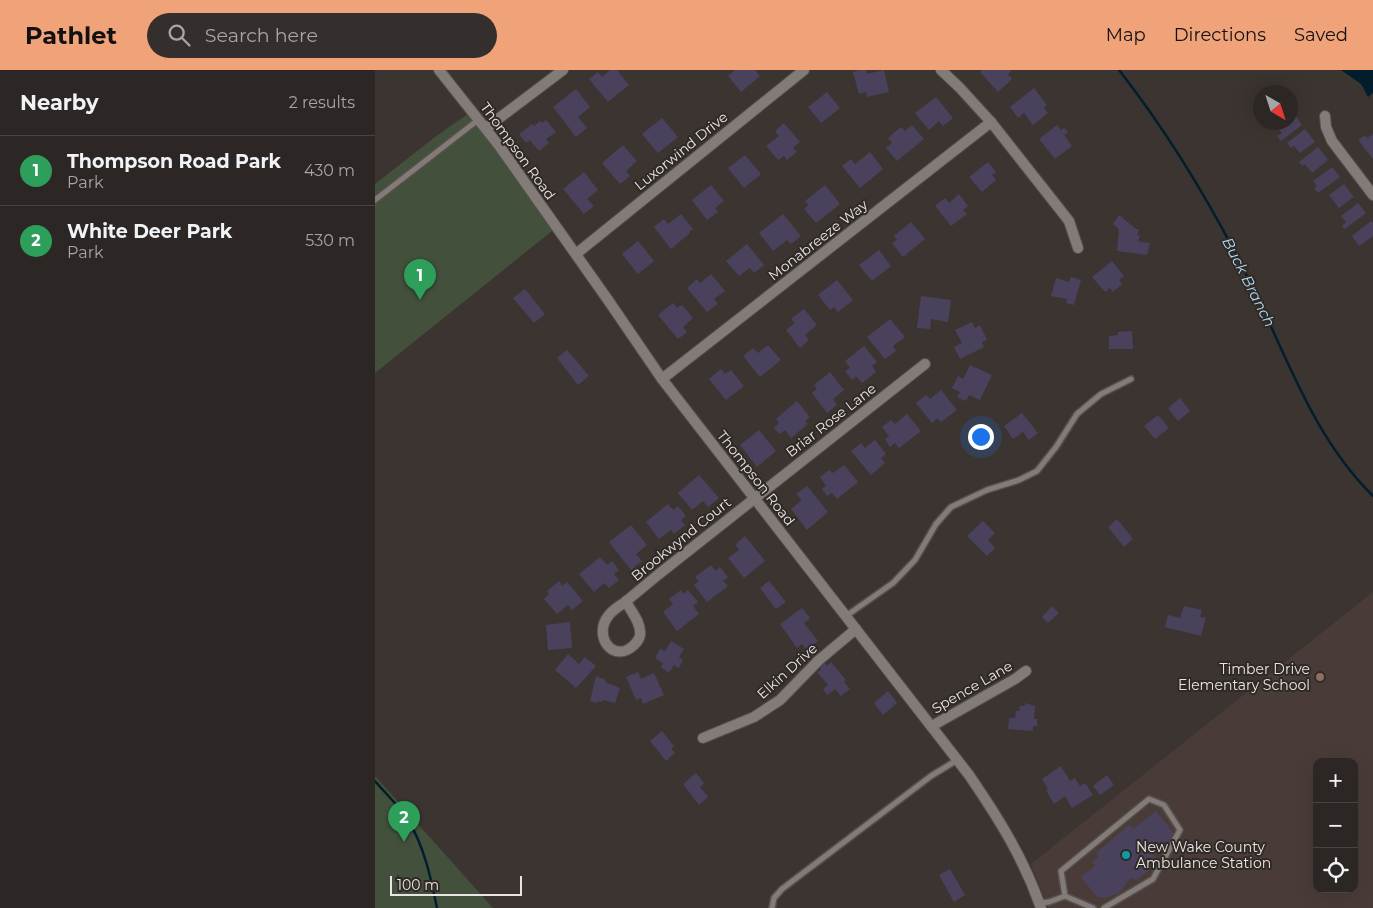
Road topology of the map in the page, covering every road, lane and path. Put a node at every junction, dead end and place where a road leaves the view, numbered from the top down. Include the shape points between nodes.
1 (439, 70) edge
2 (563, 70) edge
3 (804, 70) edge
4 (941, 70) edge
5 (1325, 116) dead end
6 (479, 119) junction
7 (991, 122) junction
8 (486, 128) junction
9 (1372, 192) edge
10 (375, 200) edge
11 (1078, 248) dead end
12 (576, 254) junction
13 (925, 364) dead end
14 (662, 379) junction
15 (1131, 379) dead end
16 (754, 498) junction
17 (626, 601) junction
18 (846, 616) junction
19 (856, 629) junction
20 (1026, 671) dead end
21 (932, 726) junction
22 (703, 738) dead end
23 (958, 760) junction
24 (1065, 896) junction
25 (1040, 906) edge
26 (772, 908) edge
27 (1093, 908) edge
28 (1104, 908) edge

1 - 6 street, Thompson Road
2 - 8 street
3 - 12 street, Luxorwind Drive
4 - 7 street
5 - 9 street via 1325,127 1333,141
6 - 8 street, Thompson Road
6 - 10 lane
7 - 11 street via 1069,221
7 - 14 street, Monabreeze Way
8 - 12 street, Thompson Road
12 - 14 street, Thompson Road
13 - 16 street, Briar Rose Lane
14 - 16 street, Thompson Road
15 - 18 lane via 1101,394 1077,414 1037,471 951,507 936,524 915,560 893,583
16 - 17 street, Brookwynd Court
16 - 18 street, Thompson Road
17 - 17 street, Brookwynd Court via 609,615 602,630 607,645 620,652 633,646 641,632
18 - 19 street, Thompson Road
19 - 21 street, Thompson Road
19 - 22 street, Elkin Drive via 819,660 780,700 754,717
20 - 21 street, Spence Lane
21 - 23 street, Thompson Road
23 - 25 street, Thompson Road via 1010,837
23 - 26 lane via 931,776 782,889 774,898
24 - 25 lane
24 - 27 lane
24 - 28 lane via 1061,871 1149,799 1164,805 1181,830 1153,879

